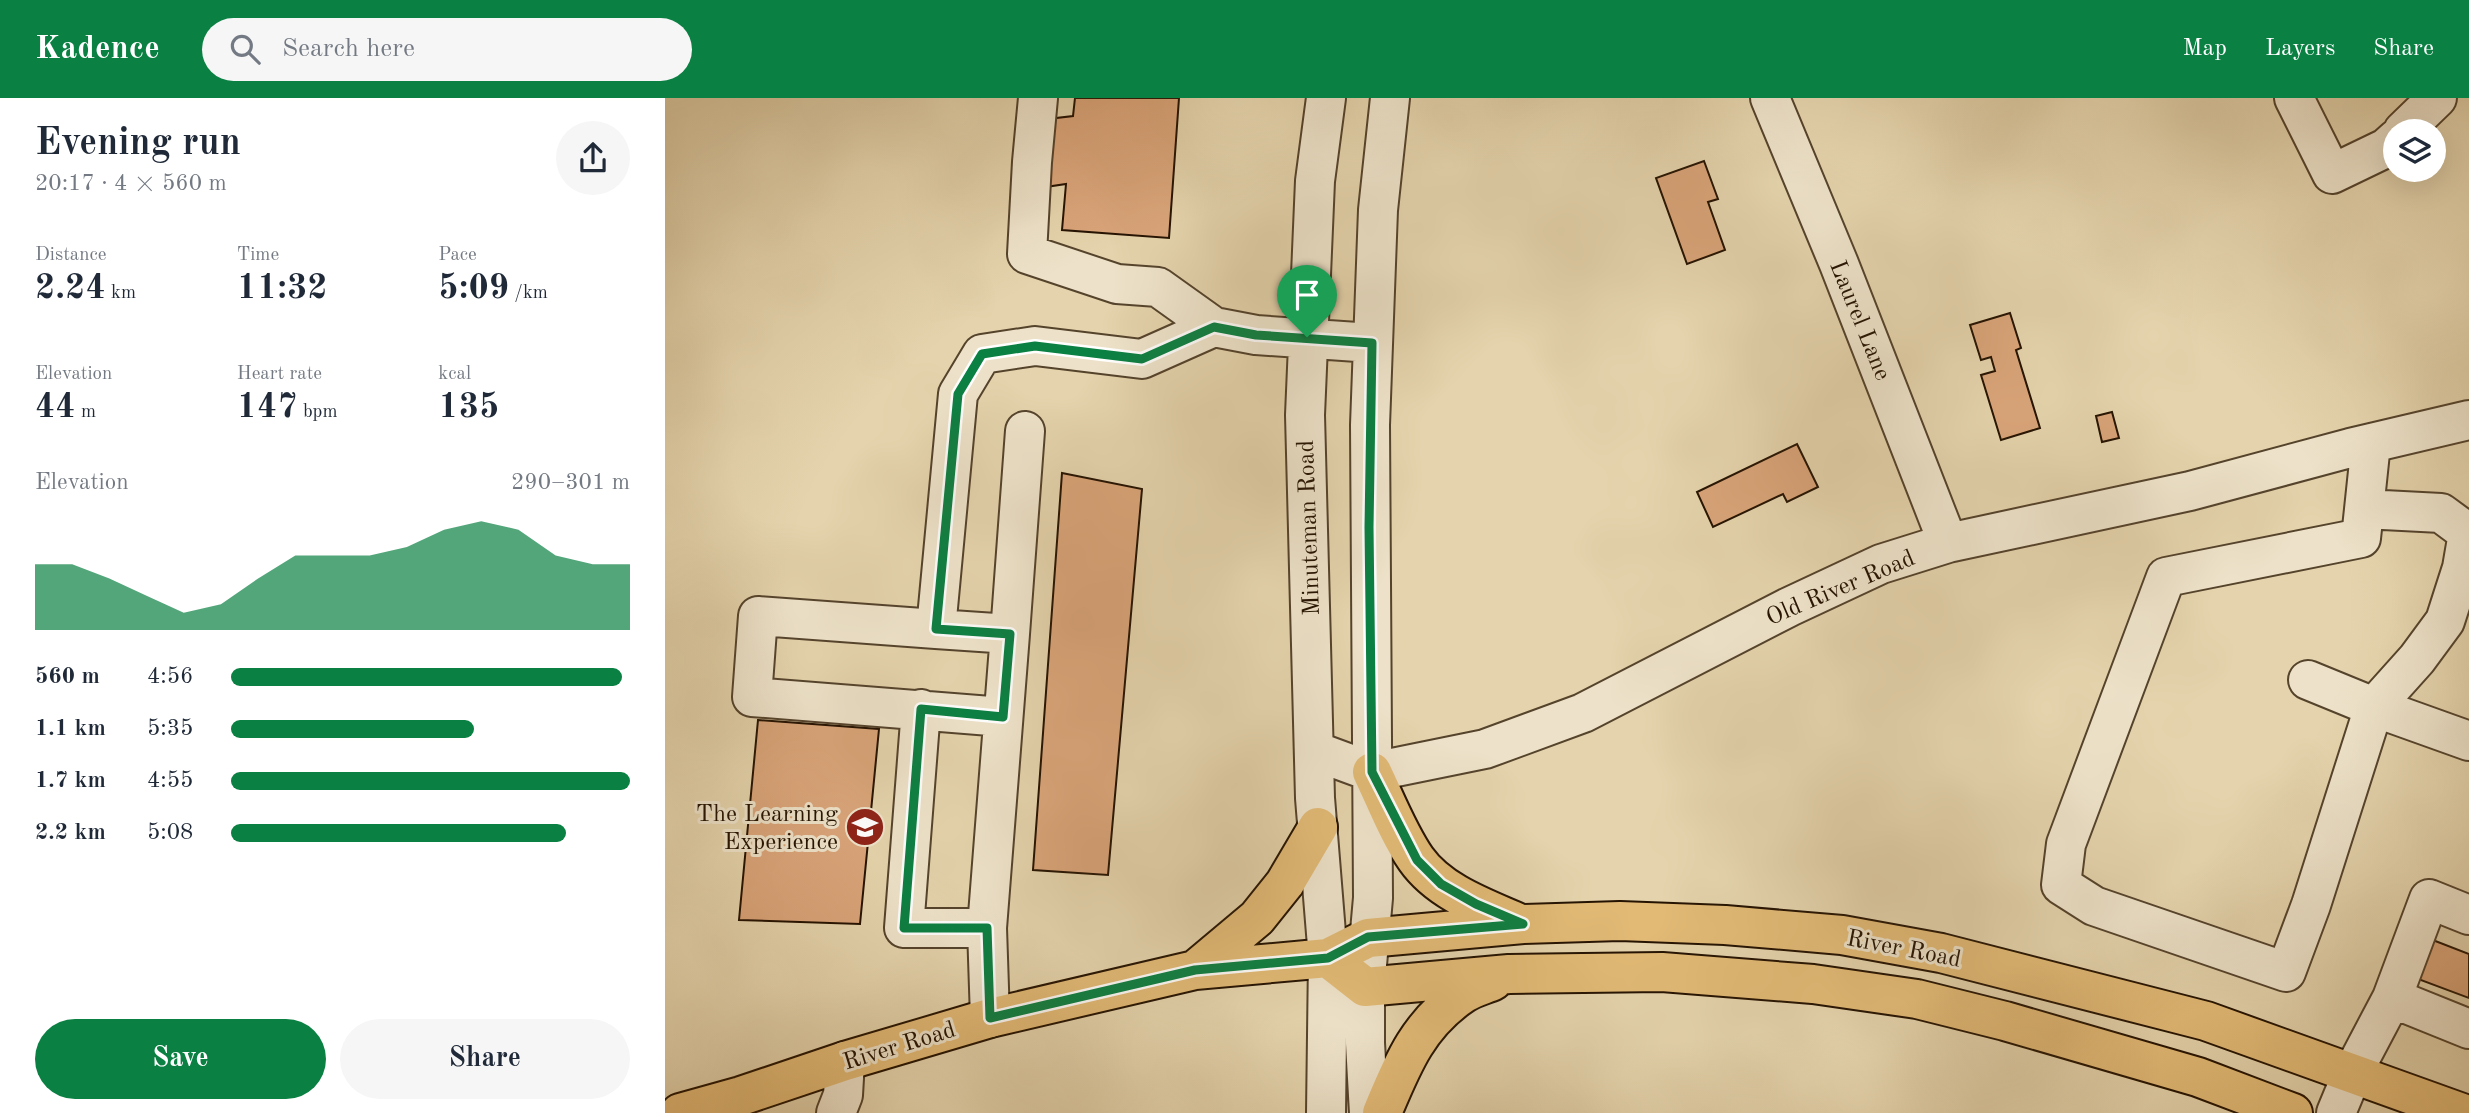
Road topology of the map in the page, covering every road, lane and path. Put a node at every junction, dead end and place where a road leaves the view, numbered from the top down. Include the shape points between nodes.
1 (1038, 98) edge
2 (1326, 98) edge
3 (1390, 98) edge
4 (1770, 98) edge
5 (2294, 98) edge
6 (2437, 98) edge
7 (2415, 119) edge
8 (2383, 149) edge
9 (1214, 327) junction
10 (1307, 337) junction
11 (1372, 343) junction
12 (2469, 421) edge
13 (1025, 431) dead end
14 (2371, 443) junction
15 (2364, 509) junction
16 (1948, 543) junction
17 (936, 629) junction
18 (1010, 634) junction
19 (2308, 680) dead end
20 (2374, 707) junction
21 (921, 709) junction
22 (1003, 717) junction
23 (2469, 741) edge
24 (1315, 751) junction
25 (1372, 772) junction
26 (1318, 827) junction
27 (2469, 915) edge
28 (1523, 924) junction
29 (987, 928) junction
30 (1368, 937) junction
31 (1328, 958) junction
32 (1195, 970) junction
33 (1509, 974) junction
34 (1366, 987) junction
35 (2392, 998) junction
36 (990, 1018) junction
37 (2469, 1029) edge
38 (845, 1061) junction
39 (2353, 1072) junction
40 (680, 1113) edge
41 (836, 1113) edge
42 (1326, 1113) edge
43 (1369, 1113) edge
44 (1382, 1113) edge
45 (2293, 1113) edge
46 (2336, 1113) edge
47 (2462, 1113) edge

1 - 9 street via 1027,254 1117,284 1158,287
2 - 10 street, Minuteman Road via 1315,181
3 - 11 street via 1378,210
4 - 16 street, Laurel Lane
5 - 8 street via 2332,174
6 - 7 street
9 - 10 street
9 - 17 street via 1142,359 1035,346 982,354 958,394
10 - 11 street
10 - 24 street, Minuteman Road via 1305,415
11 - 25 street
12 - 14 street, Old River Road
13 - 18 street
14 - 15 street
14 - 16 street, Old River Road via 2190,491
15 - 20 street via 2441,513 2468,533 2445,621
15 - 20 street via 2361,538 2166,577 2066,844 2061,885 2094,906 2286,972
16 - 25 street, Old River Road via 1881,564 1572,718 1485,749
17 - 18 street
17 - 21 street via 758,616 752,696
18 - 22 street
19 - 20 street
20 - 23 street
21 - 22 street
21 - 29 street via 904,928
22 - 29 street
24 - 25 street
24 - 26 street, Minuteman Road
25 - 28 main road via 1417,860 1441,884
25 - 30 street via 1373,898
26 - 31 street, Minuteman Road
26 - 32 main road via 1285,883 1257,918
27 - 35 street via 2429,899
28 - 30 main road, River Road
28 - 39 main road, River Road via 1621,920 1842,935 1941,953 2206,1021
29 - 36 street
30 - 31 main road, River Road
30 - 34 street
31 - 32 main road, River Road
31 - 34 main road
31 - 42 street, Minuteman Road
32 - 36 main road, River Road
33 - 34 main road, River Road
33 - 44 main road via 1464,993 1425,1027 1404,1059
33 - 45 main road, River Road via 1662,972 1813,984 1917,999 2198,1077
34 - 43 street
35 - 37 street
35 - 39 street
36 - 38 main road, River Road
38 - 40 main road, River Road
38 - 41 street via 843,1095
39 - 46 street
39 - 47 main road, River Road

